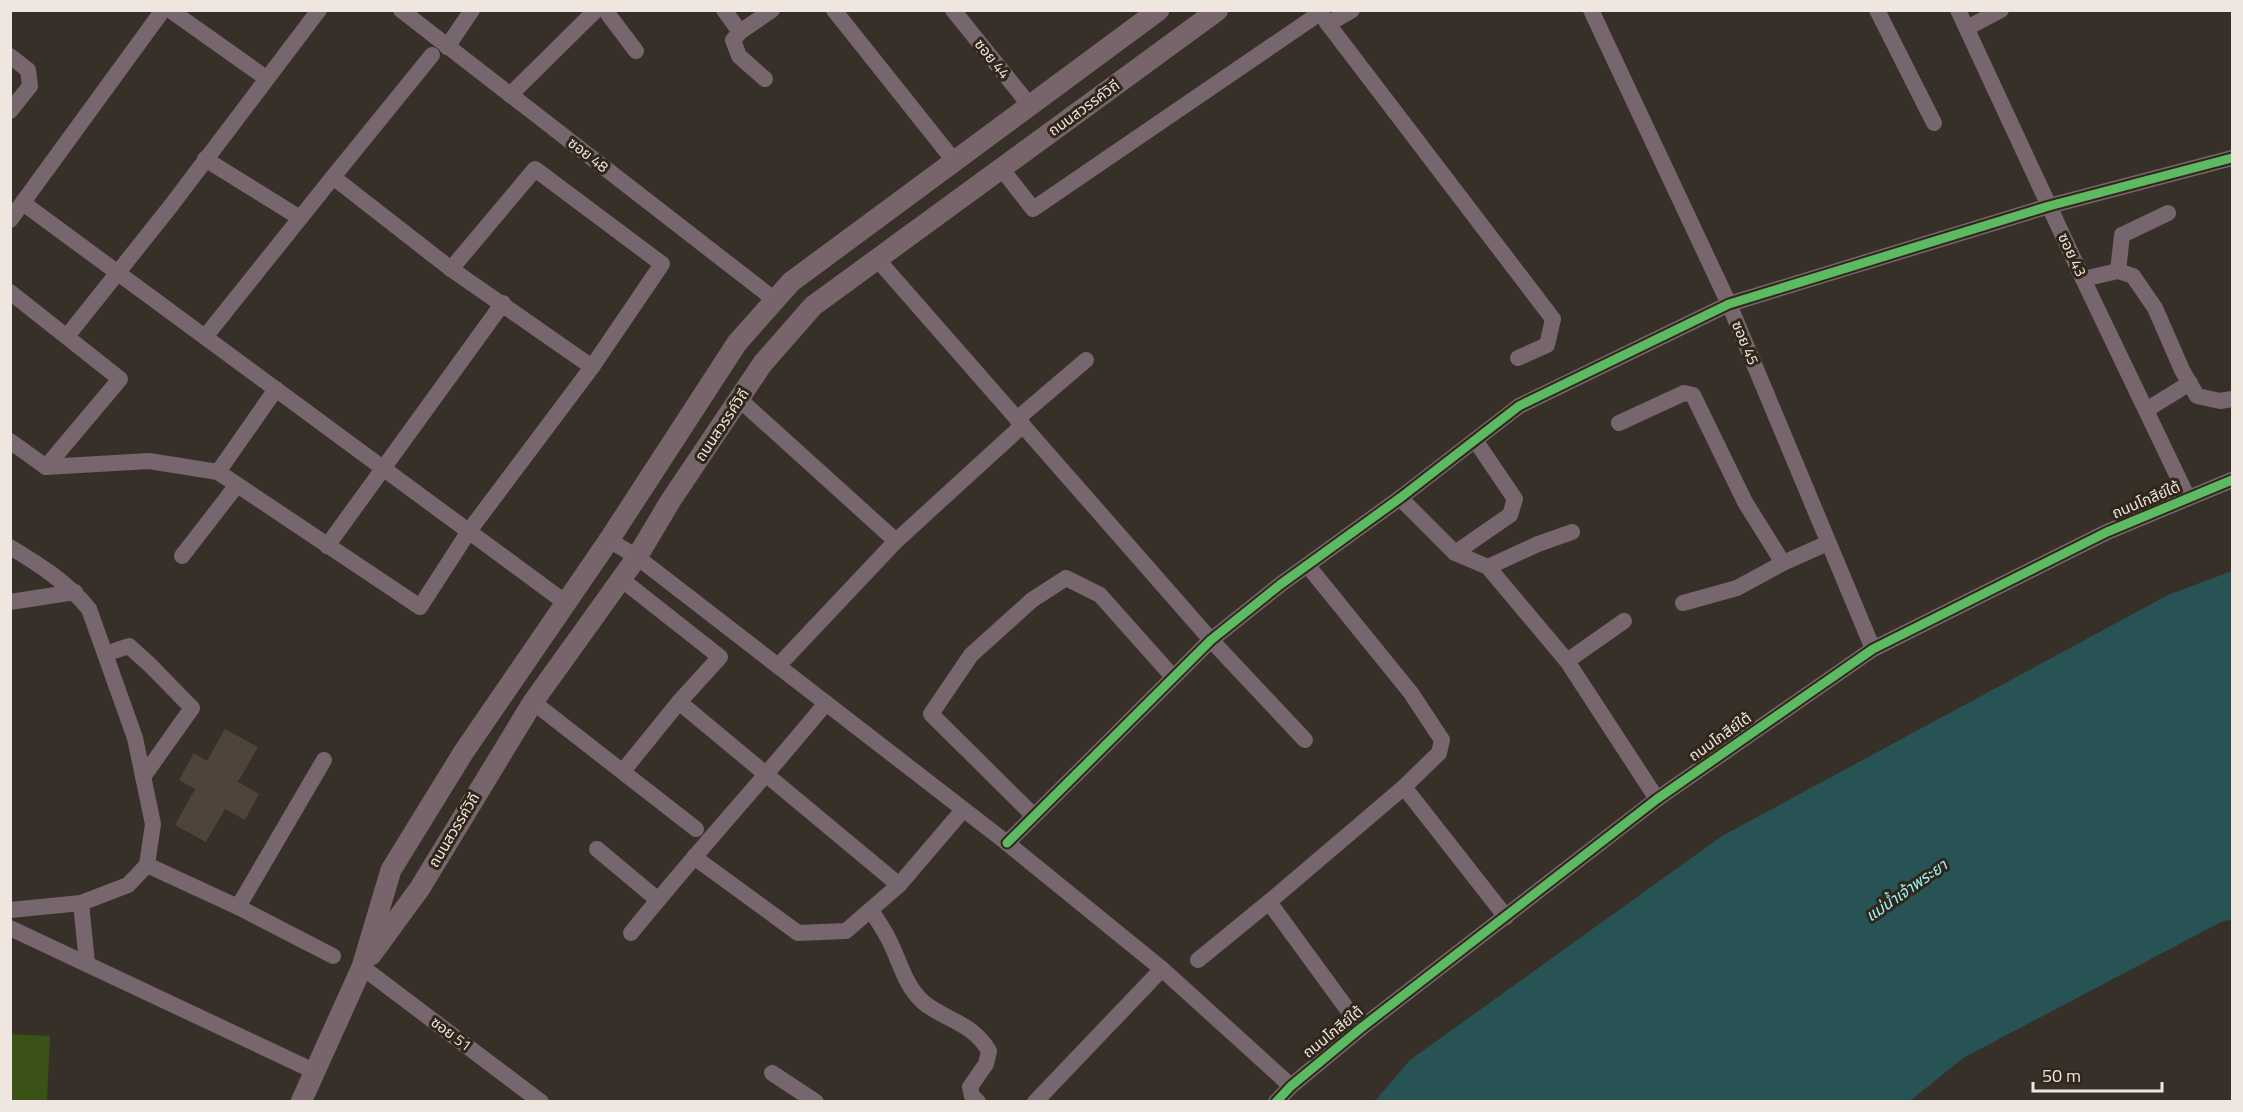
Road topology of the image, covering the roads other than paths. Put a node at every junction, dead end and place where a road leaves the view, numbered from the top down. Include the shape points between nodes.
1 (163, 10) edge
2 (170, 10) edge
3 (320, 10) edge
4 (401, 10) edge
5 (472, 10) edge
6 (596, 10) edge
7 (604, 10) edge
8 (724, 10) edge
9 (772, 10) edge
10 (834, 10) edge
11 (953, 10) edge
12 (1159, 10) edge
13 (1218, 10) edge
14 (1352, 10) edge
15 (1591, 10) edge
16 (1877, 10) edge
17 (1958, 10) edge
18 (2001, 10) edge
19 (1322, 16) edge
20 (1966, 28) junction
21 (740, 32) junction
22 (447, 46) junction
23 (636, 51) dead end
24 (432, 55) dead end
25 (10, 56) edge
26 (267, 78) junction
27 (765, 79) dead end
28 (510, 95) junction
29 (1031, 107) junction
30 (10, 111) edge
31 (1934, 123) dead end
32 (2232, 158) edge
33 (205, 159) junction
34 (955, 162) junction
35 (1001, 168) junction
36 (333, 177) junction
37 (23, 203) junction
38 (2049, 206) junction
39 (2168, 213) dead end
40 (300, 218) junction
41 (10, 220) edge
42 (877, 259) junction
43 (451, 268) junction
44 (2118, 271) junction
45 (117, 272) junction
46 (2083, 279) junction
47 (10, 292) edge
48 (775, 300) junction
49 (503, 303) junction
50 (1729, 304) junction
51 (68, 336) junction
52 (205, 337) junction
53 (1518, 358) dead end
54 (1086, 360) dead end
55 (592, 367) junction
56 (2190, 383) junction
57 (276, 389) junction
58 (739, 399) junction
59 (2232, 399) edge
60 (2146, 410) junction
61 (1020, 422) junction
62 (1619, 423) dead end
63 (1475, 440) junction
64 (10, 441) edge
65 (46, 467) junction
66 (384, 468) junction
67 (218, 472) junction
68 (2232, 480) edge
69 (237, 485) junction
70 (1400, 498) junction
71 (2188, 498) junction
72 (469, 531) junction
73 (1572, 532) dead end
74 (609, 540) junction
75 (896, 541) junction
76 (1828, 543) junction
77 (327, 546) junction
78 (10, 547) edge
79 (1455, 553) junction
80 (182, 556) dead end
81 (637, 557) junction
82 (1783, 563) junction
83 (1308, 566) junction
84 (1488, 567) junction
85 (621, 579) junction
86 (75, 592) junction
87 (10, 602) edge
88 (566, 603) junction
89 (1683, 603) dead end
90 (1624, 621) dead end
91 (1211, 640) junction
92 (1873, 649) junction
93 (105, 654) junction
94 (1567, 662) junction
95 (778, 666) junction
96 (1173, 677) junction
97 (533, 702) junction
98 (679, 702) junction
99 (826, 703) junction
100 (1305, 740) dead end
101 (324, 760) dead end
102 (623, 771) junction
103 (767, 775) junction
104 (143, 777) junction
105 (1404, 787) junction
106 (1657, 799) junction
107 (963, 810) junction
108 (1033, 815) junction
109 (696, 829) dead end
110 (1006, 843) junction
111 (597, 849) dead end
112 (694, 857) junction
113 (147, 865) junction
114 (899, 885) junction
115 (658, 900) junction
116 (1269, 902) junction
117 (81, 903) junction
118 (238, 907) junction
119 (10, 910) edge
120 (871, 910) junction
121 (1506, 917) junction
122 (10, 928) edge
123 (631, 933) dead end
124 (333, 956) dead end
125 (1198, 960) dead end
126 (87, 963) junction
127 (362, 968) junction
128 (1162, 969) junction
129 (1361, 1028) junction
130 (316, 1072) junction
131 (772, 1073) dead end
132 (1291, 1086) junction
133 (301, 1101) edge
134 (541, 1101) edge
135 (816, 1101) edge
136 (978, 1101) edge
137 (1035, 1101) edge
138 (1276, 1101) edge

1 - 37 street
2 - 26 street
3 - 26 street
4 - 22 street, ซอย 48
5 - 22 street
6 - 28 street
7 - 23 street
8 - 21 street
9 - 21 street
10 - 34 street
11 - 29 street, ซอย 44
12 - 29 main road, ถนนสวรรค์วิถี
13 - 35 main road, ถนนสวรรค์วิถี
14 - 19 street
15 - 50 street, ซอย 45
16 - 31 street
17 - 20 street, ซอย 43
18 - 20 street
19 - 35 street via 1033,209
19 - 53 street via 1553,319 1548,345
20 - 38 street, ซอย 43
21 - 27 street via 733,40 739,56
22 - 28 street, ซอย 48
24 - 36 street
25 - 30 street via 28,70 30,86
26 - 33 street
28 - 48 street, ซอย 48
29 - 34 main road, ถนนสวรรค์วิถี
32 - 38 street
33 - 40 street
33 - 45 street
34 - 48 main road, ถนนสวรรค์วิถี via 791,282
35 - 42 main road, ถนนสวรรค์วิถี
36 - 40 street
36 - 43 street
37 - 41 street
37 - 45 street
38 - 46 street, ซอย 43
38 - 50 street
39 - 44 street via 2122,235
40 - 52 street
42 - 58 main road, ถนนสวรรค์วิถี via 813,306 763,363
42 - 61 street
43 - 49 street
43 - 55 street via 535,169 662,264
44 - 46 street
44 - 56 street via 2133,276 2155,308
45 - 51 street
45 - 52 street
46 - 60 street, ซอย 43
47 - 51 street
48 - 74 main road, ถนนสวรรค์วิถี via 737,343
49 - 55 street
49 - 66 street
50 - 63 street via 1519,406
50 - 76 street, ซอย 45
51 - 65 street via 120,379
52 - 57 street
54 - 61 street
55 - 72 street
56 - 59 street via 2197,396 2220,401
56 - 60 street
57 - 66 street
57 - 67 street
58 - 75 street
58 - 81 main road, ถนนสวรรค์วิถี
60 - 71 street, ซอย 43
61 - 75 street
61 - 91 street
62 - 82 street via 1683,393 1693,395 1745,502
63 - 70 street
63 - 79 street via 1515,499 1510,515
64 - 65 street
65 - 67 street via 149,461
66 - 72 street
66 - 77 street
67 - 69 street
68 - 71 street, ถนนโกสีย์ใต้
69 - 77 street
69 - 80 street
70 - 79 street
70 - 83 street
71 - 92 street, ถนนโกสีย์ใต้ via 2107,532
72 - 77 street via 420,607
72 - 88 street
73 - 84 street
74 - 81 street
74 - 88 main road, ถนนสวรรค์วิถี
75 - 95 street
76 - 82 street
76 - 92 street, ซอย 45
78 - 86 street
79 - 84 street
81 - 85 main road, ถนนสวรรค์วิถี
81 - 95 street
82 - 89 street via 1737,588
83 - 91 street
83 - 105 street via 1411,693 1442,740 1439,753
84 - 94 street
85 - 97 main road, ถนนสวรรค์วิถี
85 - 98 street via 720,657
86 - 87 street
86 - 93 street via 89,609
88 - 127 main road, ถนนสวรรค์วิถี via 463,753 392,870
90 - 94 street
91 - 96 street
91 - 100 street
92 - 106 street, ถนนโกสีย์ใต้
93 - 104 street via 135,738
93 - 104 street via 129,646 192,708
94 - 106 street
95 - 99 street
96 - 108 street
96 - 108 street via 1100,595 1066,578 1032,600 971,655 931,714
97 - 102 street
97 - 127 main road, ถนนสวรรค์วิถี via 420,888
98 - 102 street
98 - 103 street
99 - 103 street
99 - 107 street
101 - 118 street
102 - 109 street
103 - 112 street
103 - 114 street
104 - 113 street via 153,824
105 - 116 street
105 - 121 street
106 - 121 street, ถนนโกสีย์ใต้
107 - 110 street
107 - 114 street
108 - 110 street
110 - 128 street
111 - 115 street
112 - 115 street
112 - 120 street via 798,933 846,931
113 - 117 street via 128,885
113 - 118 street
114 - 120 street
115 - 123 street
116 - 125 street
116 - 129 street
117 - 119 street
117 - 126 street
118 - 124 street
120 - 136 street via 906,980 923,1001 966,1026 989,1051 986,1064 970,1087
121 - 129 street, ถนนโกสีย์ใต้
122 - 126 street
126 - 130 street
127 - 130 main road, ถนนสวรรค์วิถี
127 - 134 street, ซอย 51
128 - 132 street
128 - 137 street
129 - 132 street, ถนนโกสีย์ใต้
130 - 133 main road, ถนนสวรรค์วิถี
131 - 135 street
132 - 138 street, ถนนโกสีย์ใต้

